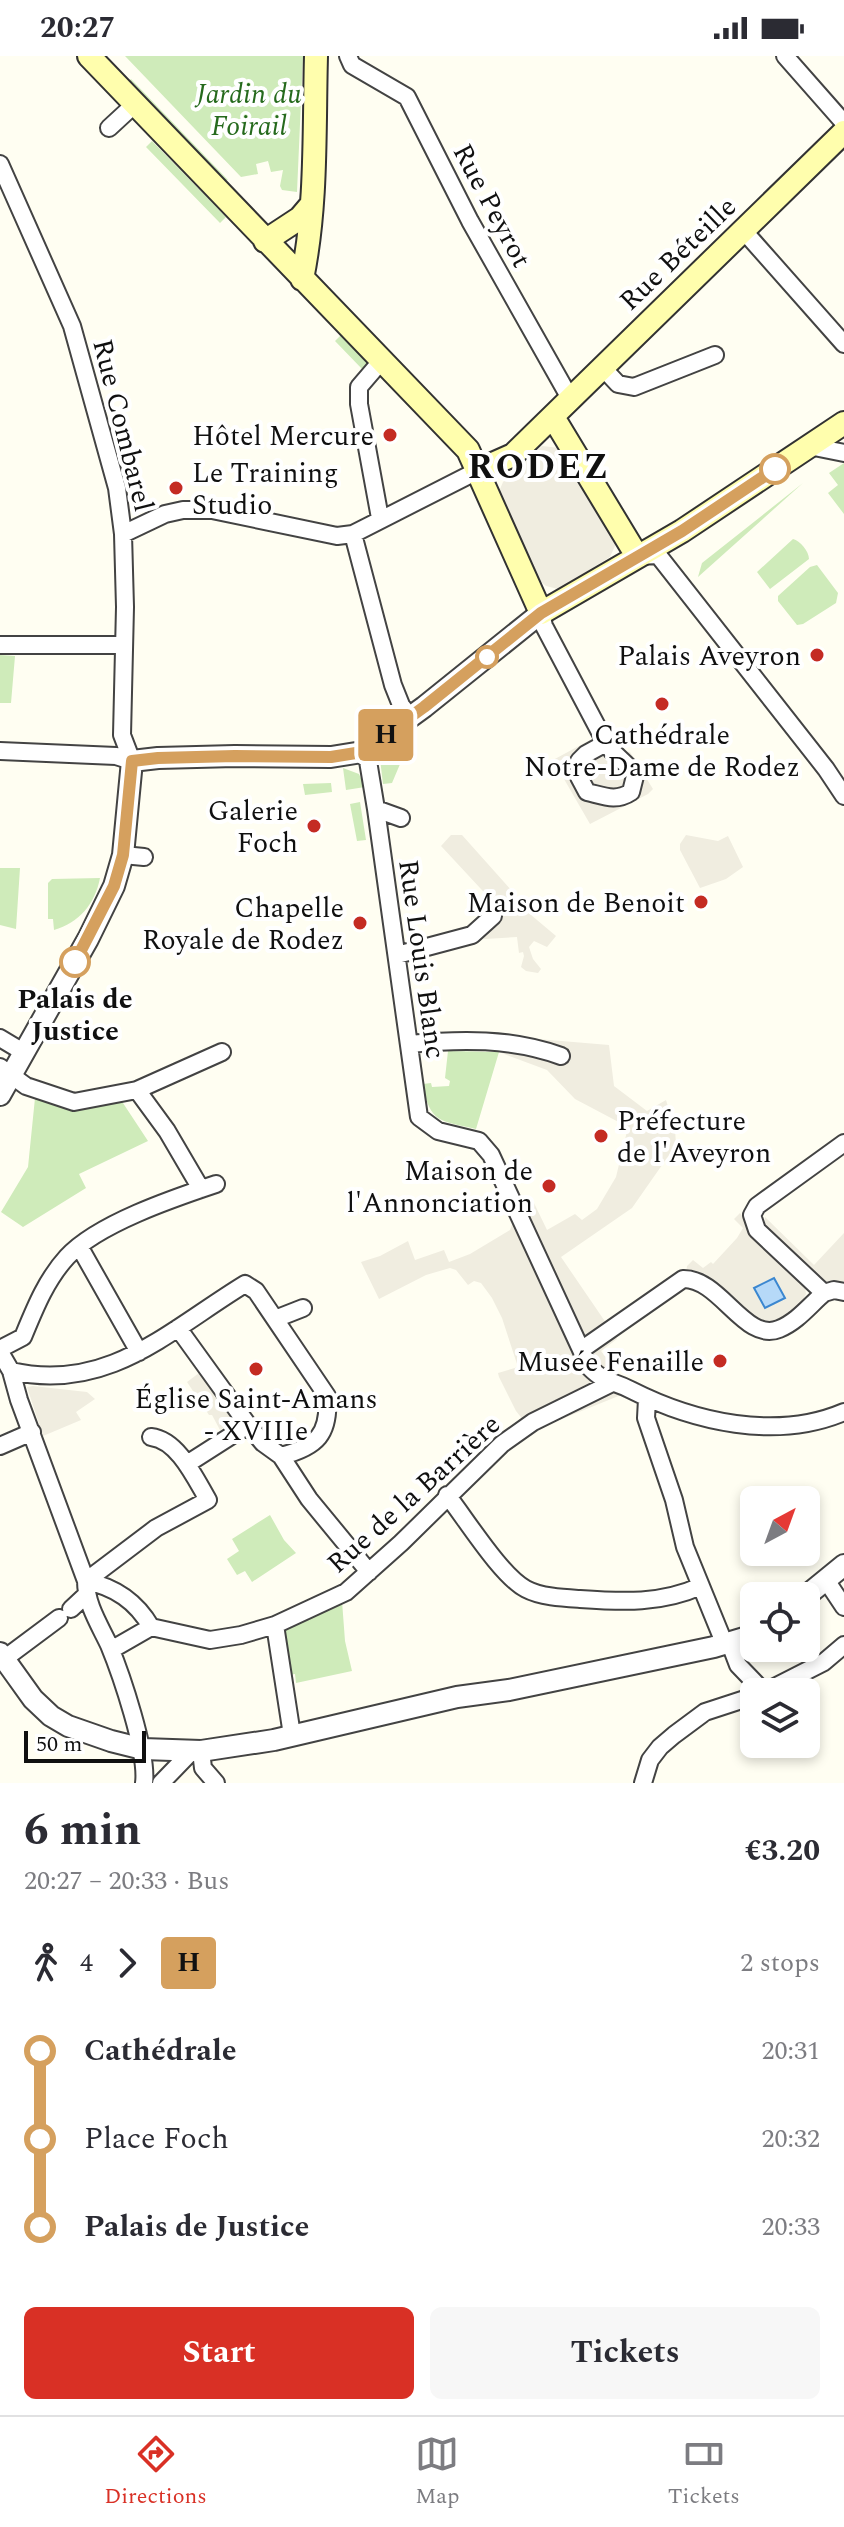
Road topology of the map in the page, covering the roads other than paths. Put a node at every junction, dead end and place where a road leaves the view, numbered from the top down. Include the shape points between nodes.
1 (89, 56) edge
2 (316, 56) edge
3 (348, 56) edge
4 (785, 56) edge
5 (135, 104) junction
6 (844, 123) edge
7 (109, 128) dead end
8 (844, 132) edge
9 (0, 164) edge
10 (311, 205) junction
11 (743, 230) junction
12 (265, 241) junction
13 (302, 279) junction
14 (844, 344) edge
15 (715, 355) dead end
16 (383, 359) junction
17 (603, 368) junction
18 (571, 400) junction
19 (553, 417) junction
20 (844, 423) edge
21 (809, 446) junction
22 (844, 453) edge
23 (477, 471) junction
24 (380, 518) junction
25 (123, 534) junction
26 (353, 534) junction
27 (637, 556) junction
28 (541, 613) junction
29 (0, 645) edge
30 (124, 645) junction
31 (410, 717) junction
32 (606, 743) dead end
33 (0, 751) edge
34 (362, 752) junction
35 (132, 761) junction
36 (844, 796) edge
37 (376, 809) junction
38 (401, 818) dead end
39 (493, 916) dead end
40 (397, 955) junction
41 (0, 1038) edge
42 (409, 1044) junction
43 (222, 1052) dead end
44 (25, 1053) junction
45 (561, 1056) dead end
46 (6, 1072) edge
47 (137, 1090) junction
48 (0, 1095) edge
49 (844, 1143) edge
50 (79, 1246) junction
51 (844, 1292) edge
52 (824, 1293) junction
53 (303, 1308) dead end
54 (275, 1319) junction
55 (178, 1328) junction
56 (581, 1350) junction
57 (0, 1351) edge
58 (139, 1352) junction
59 (11, 1371) junction
60 (610, 1384) junction
61 (640, 1395) junction
62 (844, 1412) edge
63 (248, 1425) junction
64 (32, 1432) junction
65 (151, 1437) dead end
66 (0, 1446) edge
67 (284, 1461) junction
68 (187, 1464) junction
69 (447, 1495) junction
70 (844, 1565) edge
71 (369, 1572) junction
72 (698, 1580) junction
73 (826, 1580) junction
74 (820, 1585) edge
75 (86, 1588) junction
76 (844, 1607) edge
77 (275, 1625) junction
78 (151, 1627) junction
79 (740, 1640) edge
80 (728, 1644) junction
81 (844, 1645) edge
82 (111, 1650) junction
83 (2, 1656) edge
84 (751, 1678) edge
85 (793, 1678) edge
86 (740, 1701) edge
87 (292, 1735) junction
88 (143, 1749) junction
89 (196, 1752) junction
90 (144, 1783) edge
91 (161, 1783) edge
92 (216, 1783) edge
93 (643, 1783) edge

1 - 5 main road
2 - 10 main road
3 - 18 street, Rue Peyrot via 352,65 407,97
4 - 6 street
5 - 7 street
5 - 12 main road
8 - 11 main road, Rue Béteille
9 - 25 street, Rue Combarel via 72,326 108,449
10 - 12 main road
10 - 13 main road
11 - 14 street
11 - 17 main road, Rue Béteille
12 - 13 main road
13 - 16 main road
15 - 17 street via 634,387 618,384
16 - 23 main road via 468,450
16 - 24 street via 359,387
17 - 18 main road, Rue Béteille
18 - 19 main road, Rue Béteille
19 - 23 main road, Rue Béteille via 513,455
19 - 27 main road
20 - 21 main road
21 - 22 street
21 - 27 main road
23 - 24 street
23 - 28 main road
24 - 26 street
25 - 26 street via 157,517 212,510 337,536
25 - 30 street, Rue Combarel
26 - 31 street via 393,685
27 - 28 main road
27 - 36 street via 658,555
28 - 31 street
28 - 32 street
29 - 30 street
30 - 35 street, Rue Combarel via 122,735
31 - 34 street
33 - 35 street
34 - 35 street
34 - 37 street, Rue Louis Blanc
35 - 44 street via 134,856
37 - 38 street
37 - 40 street, Rue Louis Blanc
39 - 40 street via 472,935
40 - 42 street, Rue Louis Blanc
41 - 44 street
42 - 45 street via 501,1041
42 - 56 street, Rue Louis Blanc via 419,1117 438,1131 479,1141 491,1155
43 - 47 street
44 - 46 street
46 - 47 street via 26,1086 74,1102
46 - 48 street
47 - 50 street via 208,1186 140,1212
49 - 52 street via 757,1206 752,1215 757,1230
50 - 57 street via 43,1291 23,1337
50 - 58 street
51 - 52 street
52 - 56 street via 783,1327 766,1331 751,1325 705,1283 683,1279
53 - 54 street
54 - 55 street via 245,1284
54 - 67 street via 327,1396 326,1429
55 - 58 street
55 - 63 street
56 - 60 street via 589,1367
57 - 59 street
58 - 59 street via 74,1376
59 - 64 street
60 - 61 street
60 - 69 street, Rue de la Barrière via 527,1426
61 - 62 street via 702,1417 753,1426 812,1422
61 - 72 street
63 - 67 street
63 - 68 street
64 - 66 street
64 - 75 street
65 - 68 street via 161,1438
67 - 71 street
68 - 75 street via 208,1500 156,1528
69 - 71 street, Rue de la Barrière
69 - 72 street via 509,1575 527,1590 626,1603 661,1599
70 - 73 street
71 - 77 street, Rue de la Barrière via 346,1592
72 - 80 street
73 - 74 street
73 - 76 street
75 - 78 street via 108,1586 144,1614
75 - 82 street
75 - 83 street via 65,1613
77 - 78 street, Rue de la Barrière via 210,1640
77 - 87 street
78 - 82 street
79 - 80 street
80 - 84 street
80 - 87 street
81 - 85 street
82 - 88 street
83 - 88 street via 51,1716 80,1732
86 - 93 street via 705,1712 674,1735 650,1760
87 - 89 street
88 - 89 street
88 - 90 street
89 - 91 street
89 - 92 street

